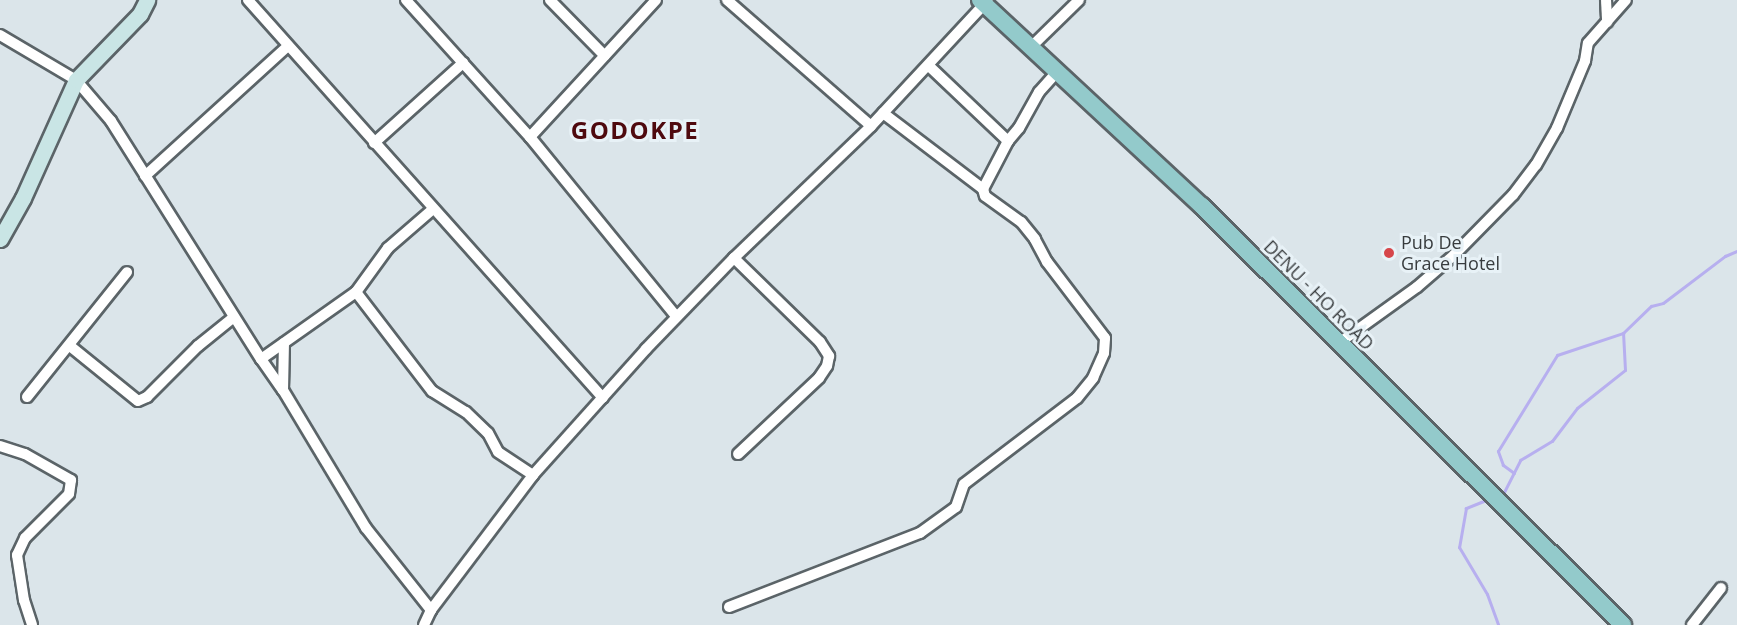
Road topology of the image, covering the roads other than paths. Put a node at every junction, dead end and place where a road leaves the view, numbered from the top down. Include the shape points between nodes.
1 (147, 0) edge
2 (248, 0) edge
3 (406, 0) edge
4 (550, 0) edge
5 (656, 0) edge
6 (727, 0) edge
7 (1079, 0) edge
8 (1606, 0) edge
9 (1626, 0) edge
10 (984, 1) edge
11 (1607, 22) junction
12 (0, 35) edge
13 (288, 46) junction
14 (1031, 47) junction
15 (605, 56) junction
16 (463, 63) junction
17 (929, 66) junction
18 (1058, 71) junction
19 (76, 80) junction
20 (884, 113) junction
21 (871, 126) junction
22 (530, 137) junction
23 (1008, 141) junction
24 (374, 143) junction
25 (145, 176) junction
26 (983, 189) junction
27 (433, 209) junction
28 (0, 239) edge
29 (734, 258) junction
30 (127, 272) dead end
31 (356, 292) junction
32 (234, 316) junction
33 (677, 317) junction
34 (284, 342) junction
35 (1339, 343) junction
36 (70, 346) junction
37 (261, 359) junction
38 (283, 390) junction
39 (27, 397) dead end
40 (603, 398) junction
41 (0, 446) edge
42 (738, 454) dead end
43 (532, 475) junction
44 (1721, 588) dead end
45 (729, 607) dead end
46 (431, 610) junction
47 (32, 625) edge
48 (426, 625) edge
49 (1623, 625) edge
50 (1692, 625) edge

1 - 19 street via 140,14
2 - 13 street
3 - 16 street
4 - 15 street
5 - 15 street
6 - 21 street
7 - 14 street
8 - 11 street
9 - 11 street
10 - 14 main road, DENU - HO ROAD
10 - 17 street
11 - 35 street via 1588,43 1571,96 1536,165 1513,195 1417,287
12 - 19 street
13 - 24 street
13 - 25 street
14 - 18 main road, DENU - HO ROAD
15 - 22 street
16 - 22 street
16 - 24 street
17 - 20 street
17 - 23 street
18 - 23 street via 1039,92
18 - 35 main road, DENU - HO ROAD via 1202,206
19 - 25 street via 111,121
19 - 28 street via 23,198
20 - 21 street
20 - 26 street
21 - 29 street
22 - 33 street
23 - 26 street
24 - 27 street
25 - 32 street
26 - 45 street via 985,196 1021,222 1105,338 1104,353 1093,378 1077,398 964,484 956,507 920,533
27 - 31 street via 388,248
27 - 40 street
29 - 33 street
29 - 42 street via 820,342 829,356 819,378
30 - 36 street
31 - 34 street
31 - 43 street via 432,391 466,412 488,433 498,452
32 - 36 street via 147,398 138,401
32 - 37 street
33 - 40 street
34 - 37 street
34 - 38 street
35 - 49 main road, DENU - HO ROAD
36 - 39 street
37 - 38 street
38 - 46 street via 366,528
40 - 43 street
41 - 47 street via 26,454 71,480 69,494 25,538 17,555
43 - 46 street
44 - 50 street
46 - 48 street

